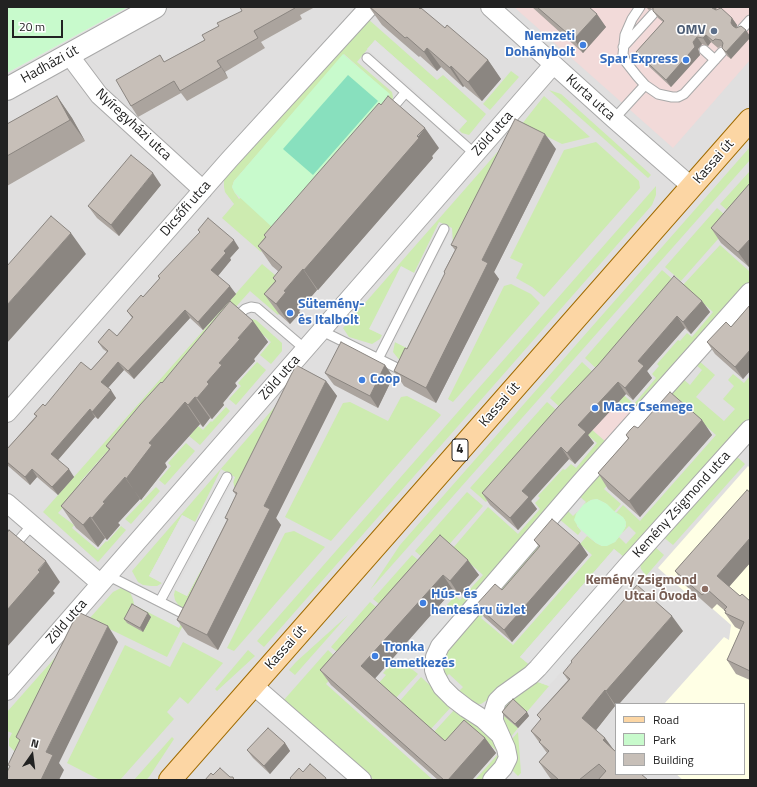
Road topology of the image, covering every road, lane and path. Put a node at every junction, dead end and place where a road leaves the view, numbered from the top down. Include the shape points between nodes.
1 (155, 7) edge
2 (368, 7) edge
3 (490, 7) edge
4 (640, 7) edge
5 (653, 14) edge
6 (750, 20) edge
7 (742, 29) edge
8 (623, 47) junction
9 (704, 50) dead end
10 (722, 52) edge
11 (69, 55) junction
12 (367, 58) dead end
13 (715, 60) junction
14 (553, 65) junction
15 (645, 85) junction
16 (7, 89) edge
17 (405, 93) junction
18 (614, 119) junction
19 (382, 120) edge
20 (750, 120) edge
21 (475, 154) junction
22 (692, 187) junction
23 (203, 190) junction
24 (444, 229) dead end
25 (750, 292) edge
26 (229, 324) edge
27 (322, 331) junction
28 (305, 349) junction
29 (378, 359) junction
30 (397, 368) edge
31 (7, 413) edge
32 (747, 432) edge
33 (227, 477) dead end
34 (7, 503) edge
35 (32, 526) junction
36 (7, 554) edge
37 (104, 579) junction
38 (160, 602) junction
39 (182, 613) edge
40 (253, 685) junction
41 (7, 691) edge
42 (499, 734) junction
43 (170, 780) edge
44 (362, 780) edge
45 (492, 780) edge

1 - 11 street, Hadházi út
2 - 23 street, Dicsőfi utca
3 - 14 street, Kurta utca
4 - 8 lane via 628,27
5 - 8 lane
6 - 7 lane
8 - 15 lane via 626,62
9 - 13 lane
10 - 13 lane
11 - 16 street, Hadházi út
11 - 23 street, Nyíregyházi utca via 99,95
12 - 17 lane
13 - 15 lane via 690,88 678,97 658,94
14 - 18 street, Kurta utca
14 - 21 street, Zöld utca
15 - 18 lane
17 - 19 lane
17 - 21 lane
18 - 22 street, Kurta utca
20 - 22 main road, Kassai út / 4
21 - 27 street, Zöld utca
22 - 40 main road, Kassai út / 4
23 - 31 street, Dicsőfi utca
24 - 29 lane
25 - 42 street via 580,483 440,646 435,657 434,670 442,687
26 - 28 lane via 242,311 254,307
27 - 28 street, Zöld utca
27 - 29 lane
28 - 37 street, Zöld utca
29 - 30 lane
32 - 42 street, Kemény Zsigmond utca via 538,668 500,698 494,707 493,717
33 - 38 lane
34 - 35 street
35 - 36 lane
35 - 37 street
37 - 38 lane
37 - 41 street, Zöld utca
38 - 39 lane
40 - 43 main road, Kassai út / 4
40 - 44 street
42 - 45 street, Kemény Zsigmond utca via 508,758

